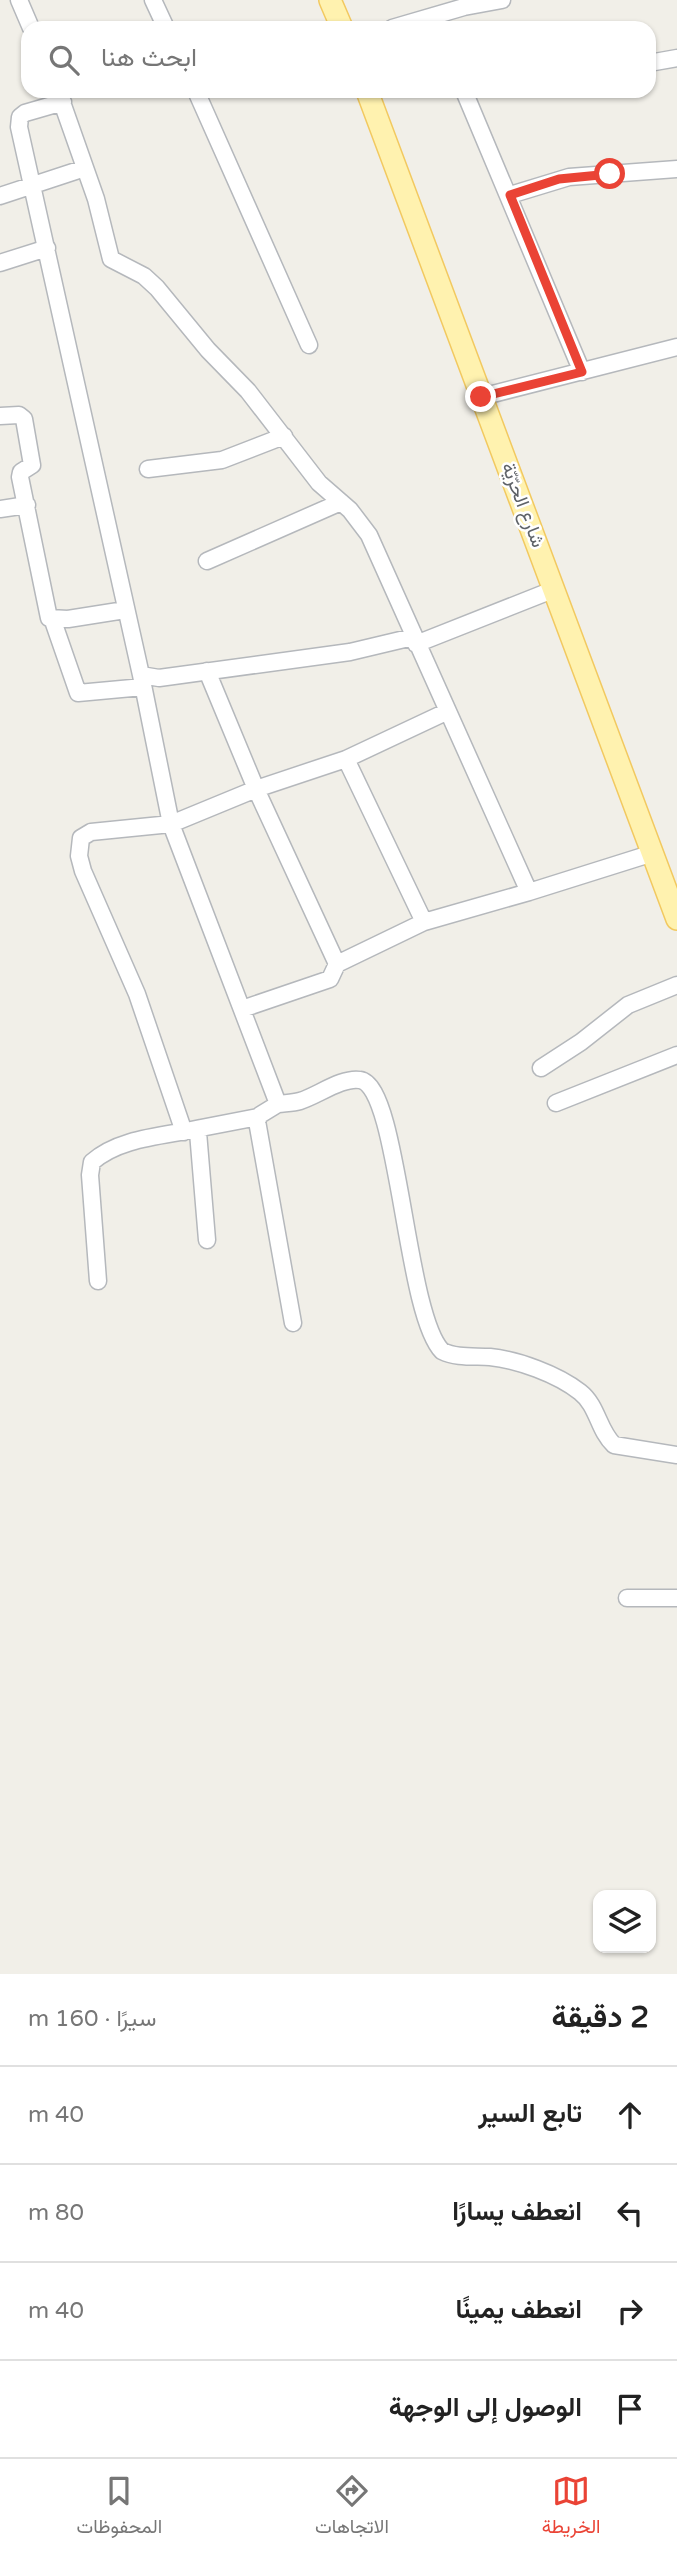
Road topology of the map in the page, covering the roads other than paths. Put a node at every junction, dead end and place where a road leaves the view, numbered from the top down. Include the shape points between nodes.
1 (19, 0) edge
2 (153, 0) edge
3 (330, 0) edge
4 (502, 0) edge
5 (467, 4) edge
6 (28, 21) edge
7 (163, 21) edge
8 (339, 21) edge
9 (414, 21) edge
10 (677, 58) edge
11 (656, 62) edge
12 (57, 98) edge
13 (62, 98) edge
14 (199, 98) edge
15 (370, 98) edge
16 (467, 98) edge
17 (85, 168) junction
18 (677, 169) edge
19 (32, 186) junction
20 (510, 195) junction
21 (0, 196) edge
22 (47, 248) junction
23 (0, 263) edge
24 (309, 345) dead end
25 (677, 347) edge
26 (582, 372) junction
27 (481, 397) junction
28 (0, 416) edge
29 (285, 436) junction
30 (148, 469) dead end
31 (341, 502) junction
32 (27, 505) junction
33 (0, 509) edge
34 (207, 561) dead end
35 (555, 589) junction
36 (125, 610) junction
37 (53, 621) junction
38 (415, 641) junction
39 (206, 671) junction
40 (142, 681) junction
41 (446, 712) junction
42 (346, 759) junction
43 (256, 789) junction
44 (171, 824) junction
45 (653, 853) junction
46 (529, 892) junction
47 (677, 919) edge
48 (424, 922) junction
49 (337, 964) junction
50 (677, 985) edge
51 (242, 1009) junction
52 (677, 1055) edge
53 (541, 1069) dead end
54 (556, 1103) dead end
55 (278, 1104) junction
56 (258, 1117) junction
57 (201, 1128) junction
58 (184, 1132) junction
59 (207, 1240) dead end
60 (98, 1281) dead end
61 (293, 1323) dead end
62 (677, 1455) edge
63 (627, 1598) dead end
64 (677, 1598) edge

1 - 6 street
2 - 7 street
3 - 8 main road
4 - 5 street
5 - 9 street
10 - 11 street
12 - 19 street via 25,113 19,121
13 - 17 street
14 - 24 street
15 - 27 main road, شارع الحرّيّة
16 - 20 street
17 - 19 street
17 - 29 street via 111,259 150,281
18 - 20 street via 559,179
19 - 21 street
19 - 22 street
20 - 26 street
22 - 23 street
22 - 36 street
25 - 26 street
26 - 27 street
27 - 35 main road, شارع الحرّيّة
28 - 32 street via 24,419 32,465 20,473
29 - 30 street via 222,460
29 - 31 street via 319,483
31 - 34 street
31 - 38 street via 369,535
32 - 33 street
32 - 37 street via 48,616
35 - 38 street
35 - 45 main road, شارع الحرّيّة
36 - 37 street
36 - 40 street
37 - 40 street via 78,693
38 - 39 street
38 - 41 street
39 - 40 street
39 - 43 street
40 - 44 street
41 - 42 street
41 - 46 street
42 - 43 street
42 - 48 street
43 - 44 street
43 - 49 street
44 - 51 street
44 - 58 street via 91,832 81,838 79,856 137,994
45 - 46 street
45 - 47 main road, شارع الحرّيّة
46 - 48 street
48 - 49 street
49 - 51 street via 330,979
50 - 53 street via 628,1005
51 - 55 street
52 - 54 street
55 - 56 street
55 - 62 street via 300,1101 352,1081 365,1082 373,1090 391,1142 418,1293 442,1351 493,1358 573,1387 588,1399 614,1445
56 - 57 street
56 - 61 street
57 - 58 street
57 - 59 street via 198,1143
58 - 60 street via 119,1146 92,1162
63 - 64 street

